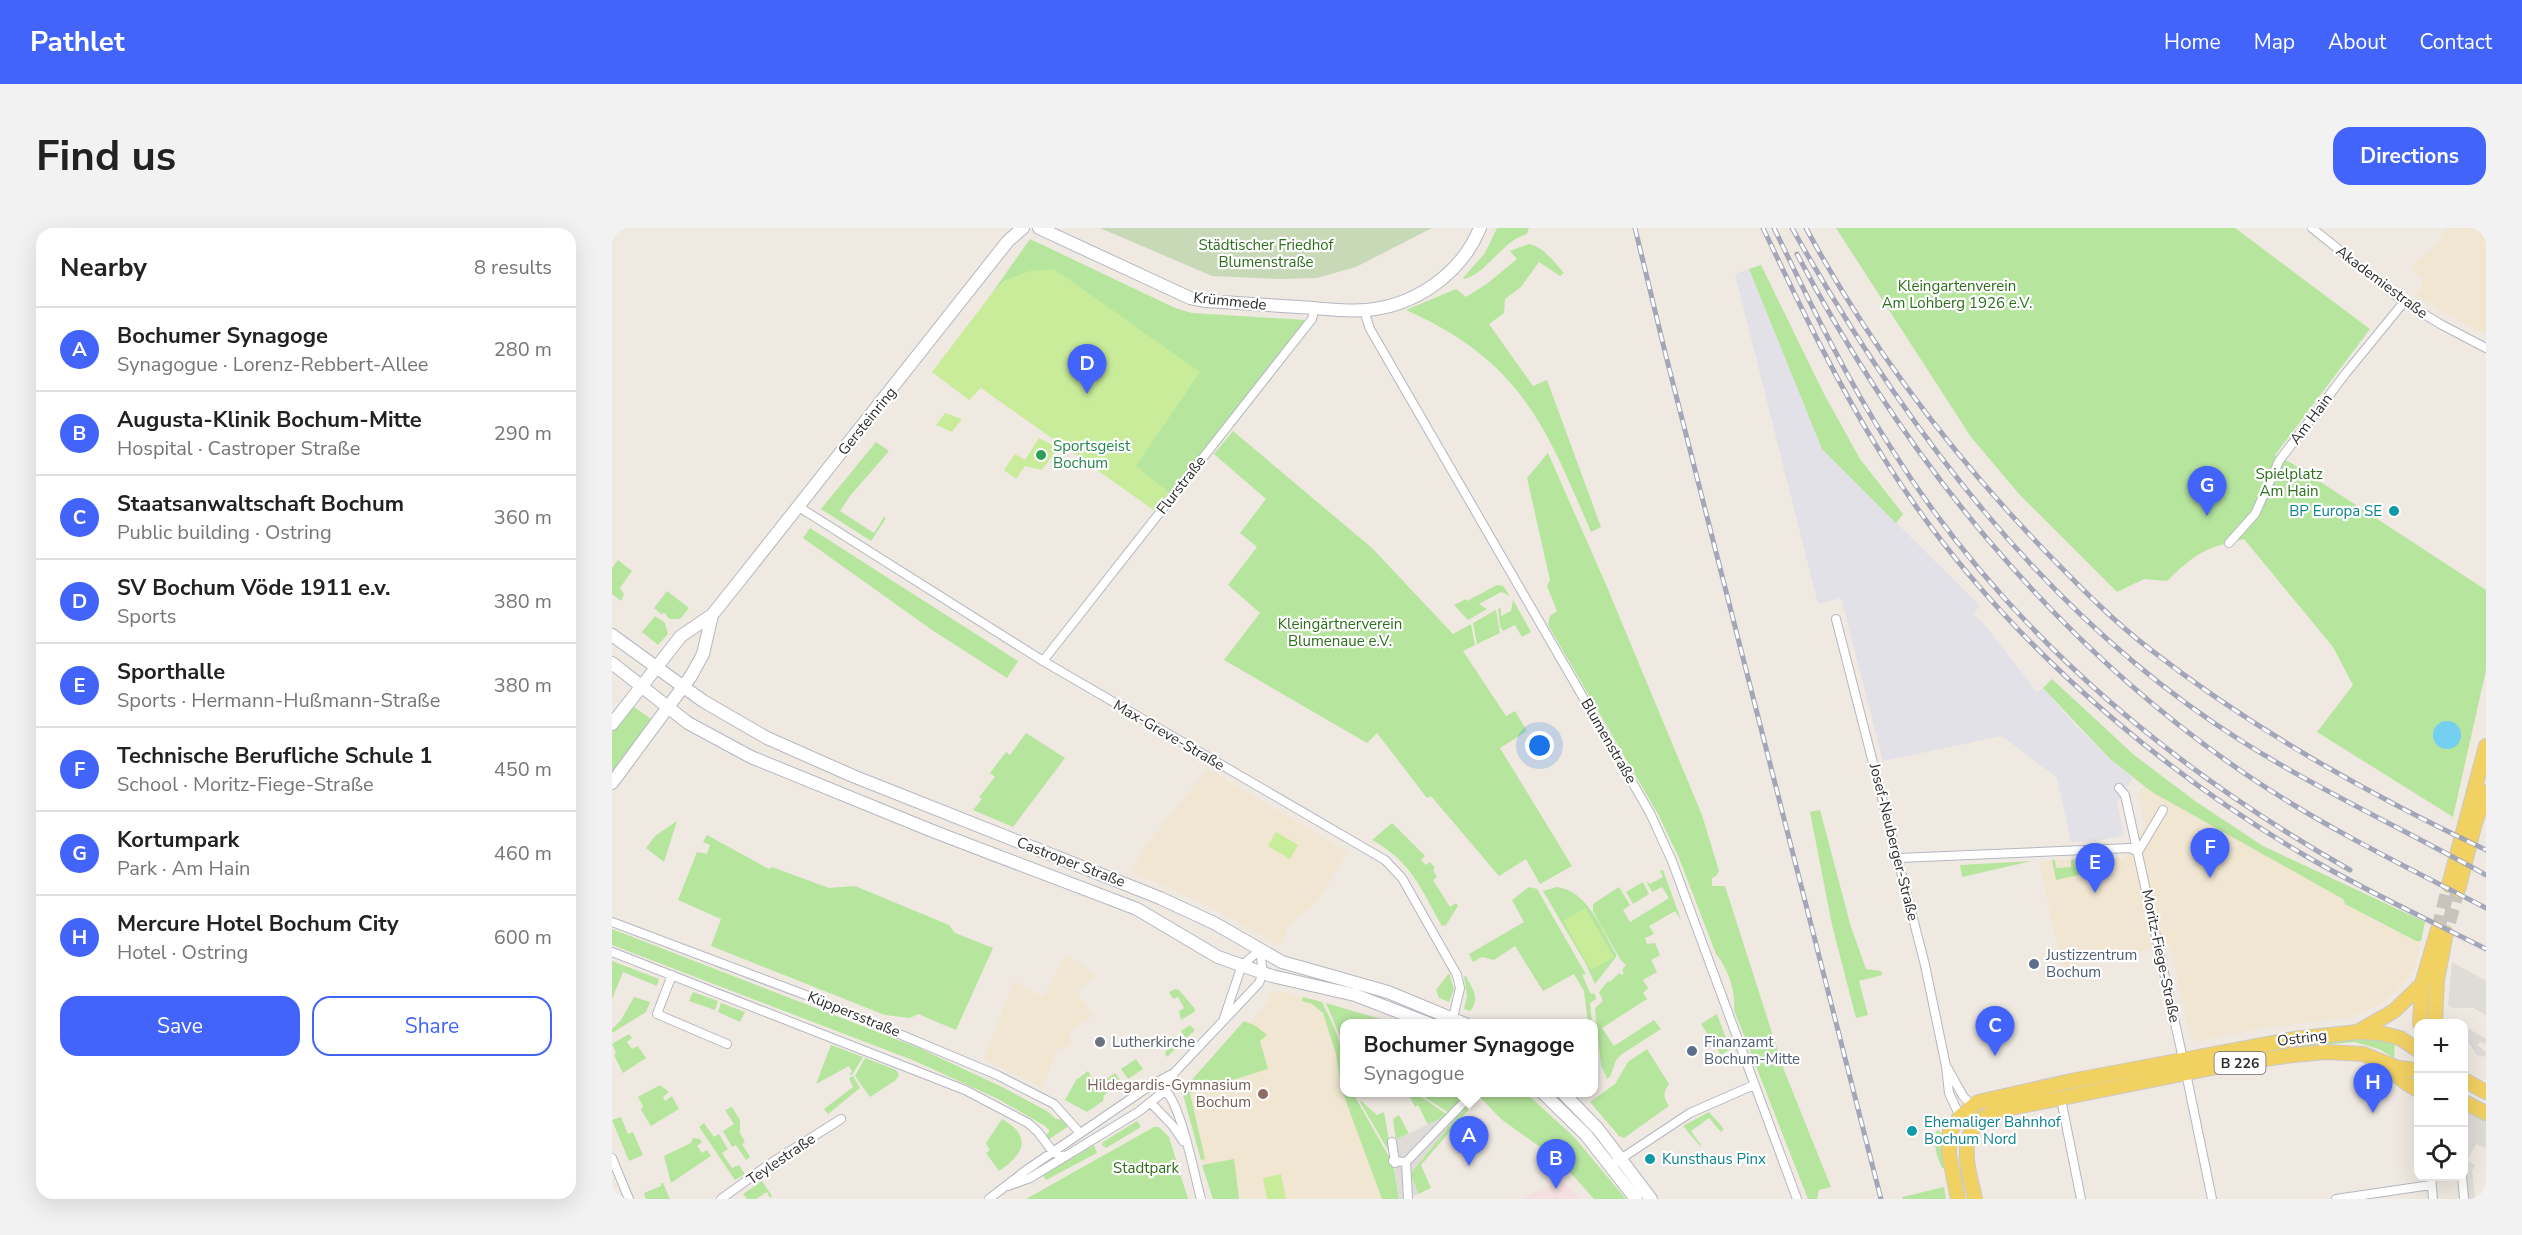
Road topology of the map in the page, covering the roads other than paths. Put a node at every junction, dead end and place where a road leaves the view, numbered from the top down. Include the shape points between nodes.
1 (1023, 228) edge
2 (1039, 228) edge
3 (1480, 228) edge
4 (2312, 228) edge
5 (2404, 302) junction
6 (1315, 308) junction
7 (1364, 310) junction
8 (2486, 348) edge
9 (799, 507) junction
10 (2229, 543) dead end
11 (712, 615) junction
12 (1836, 619) dead end
13 (612, 635) edge
14 (1043, 661) junction
15 (612, 663) edge
16 (655, 667) junction
17 (642, 686) junction
18 (682, 687) junction
19 (668, 706) junction
20 (612, 724) edge
21 (2486, 746) edge
22 (612, 783) edge
23 (2119, 788) dead end
24 (2486, 792) edge
25 (2163, 810) dead end
26 (941, 811) junction
27 (935, 832) junction
28 (2138, 852) junction
29 (1899, 858) junction
30 (612, 922) edge
31 (1260, 950) junction
32 (612, 952) edge
33 (1242, 965) junction
34 (1263, 973) junction
35 (672, 975) junction
36 (2422, 984) junction
37 (1419, 1019) edge
38 (1450, 1019) edge
39 (1457, 1019) edge
40 (2420, 1019) edge
41 (2435, 1019) edge
42 (1223, 1022) junction
43 (2357, 1032) junction
44 (727, 1044) dead end
45 (2414, 1048) edge
46 (2183, 1059) junction
47 (2384, 1063) junction
48 (1946, 1066) junction
49 (2414, 1070) edge
50 (1174, 1073) junction
51 (2187, 1073) junction
52 (2072, 1081) junction
53 (1153, 1084) junction
54 (2468, 1084) edge
55 (1754, 1085) junction
56 (2414, 1088) edge
57 (1166, 1090) junction
58 (2486, 1092) edge
59 (1469, 1097) edge
60 (1547, 1097) edge
61 (1567, 1097) edge
62 (2061, 1099) junction
63 (1151, 1103) junction
64 (2468, 1104) edge
65 (1972, 1106) junction
66 (2486, 1113) edge
67 (1960, 1117) junction
68 (841, 1119) dead end
69 (1976, 1124) junction
70 (1080, 1133) junction
71 (1392, 1142) dead end
72 (1185, 1143) junction
73 (1080, 1147) junction
74 (1053, 1152) junction
75 (1064, 1157) junction
76 (612, 1158) edge
77 (1406, 1162) junction
78 (1615, 1162) junction
79 (2431, 1181) edge
80 (2462, 1181) edge
81 (1008, 1186) junction
82 (629, 1199) edge
83 (721, 1199) edge
84 (988, 1199) edge
85 (1201, 1199) edge
86 (1408, 1199) edge
87 (1636, 1199) edge
88 (1652, 1199) edge
89 (1797, 1199) edge
90 (1958, 1199) edge
91 (1975, 1199) edge
92 (2081, 1199) edge
93 (2212, 1199) edge
94 (2336, 1199) edge
95 (2433, 1199) edge
96 (2464, 1199) edge

1 - 9 main road, Gersteinring via 1008,241
2 - 6 main road, Krümmede via 1190,298
3 - 7 main road, Krümmede via 1463,257 1438,283 1423,293
4 - 5 street, Akademiestraße
5 - 8 street, Akademiestraße
5 - 10 street, Am Hain via 2279,461 2255,514
6 - 7 main road, Krümmede
6 - 14 street, Flurstraße via 1312,320
7 - 55 street, Blumenstraße via 1370,329 1650,813 1672,861
9 - 11 main road, Gersteinring
9 - 14 street, Max-Greve-Straße
11 - 16 main road, Gersteinring via 681,636
11 - 18 main road, Gersteinring via 704,654
12 - 29 street, Josef-Neuberger-Straße
13 - 16 main road, Castroper Straße
14 - 39 street, Max-Greve-Straße via 1385,860 1402,878 1457,975
15 - 17 main road, Castroper Straße
16 - 17 main road
16 - 18 main road, Castroper Straße
17 - 19 main road, Castroper Straße
17 - 20 main road
18 - 19 main road
18 - 26 main road, Castroper Straße via 767,738
19 - 22 main road
19 - 27 main road, Castroper Straße via 701,731 751,757
21 - 24 main road via 2454,888
23 - 28 street, Moritz-Fiege-Straße via 2125,795
25 - 28 street
26 - 27 main road
26 - 31 main road, Castroper Straße via 1160,898
27 - 33 main road, Castroper Straße via 1137,909 1218,957
28 - 29 street via 2130,848
28 - 46 street, Moritz-Fiege-Straße
29 - 48 street, Josef-Neuberger-Straße
30 - 70 street, Küppersstraße via 811,997 997,1075 1054,1104
31 - 33 street
31 - 34 street
31 - 38 main road, Castroper Straße via 1282,962 1388,992
32 - 35 street, Küppersstraße
33 - 34 main road, Castroper Straße
33 - 42 street
34 - 37 main road, Castroper Straße via 1355,995
34 - 42 street via 1259,983
35 - 44 street via 657,1014
35 - 74 street, Küppersstraße via 965,1090 1028,1123
36 - 40 main road, B 226
36 - 41 main road, B 226 via 2442,931
36 - 43 main road, B 226 via 2394,1011
42 - 50 street
43 - 45 main road, Ostring / B 226 via 2393,1035
43 - 46 main road, Ostring / B 226
46 - 51 main road
46 - 52 main road, Ostring / B 226
47 - 49 main road, Ostring / B 226
47 - 51 main road, Ostring / B 226 via 2363,1054 2326,1052 2258,1059
47 - 56 main road, Ostring / B 226
48 - 65 street, Josef-Neuberger-Straße
48 - 67 street, Josef-Neuberger-Straße via 1951,1101
50 - 53 street
50 - 57 street
51 - 62 main road, Ostring / B 226
51 - 93 street
52 - 62 main road
52 - 65 main road, Ostring / B 226
53 - 57 street
53 - 63 street
53 - 70 street
54 - 58 main road
55 - 78 street via 1690,1113
55 - 89 street, Blumenstraße
57 - 63 street
57 - 72 street
59 - 77 street
60 - 78 main road
61 - 78 main road via 1598,1129
62 - 69 main road, Ostring / B 226 via 1996,1111
62 - 92 street
63 - 72 street
63 - 73 street
64 - 66 main road
65 - 67 main road, Ostring / B 226
65 - 69 main road
67 - 69 main road
67 - 90 main road, Ostring / B 226 via 1949,1140
68 - 83 street, Teylestraße
69 - 91 main road via 1966,1149
70 - 73 street
70 - 74 street
71 - 77 street via 1394,1162
72 - 85 street
73 - 75 street
74 - 75 street
74 - 81 street
75 - 81 street via 1030,1178
76 - 82 street
77 - 86 street
78 - 87 main road
78 - 88 main road
79 - 94 street
79 - 95 street
80 - 96 street
81 - 84 street

